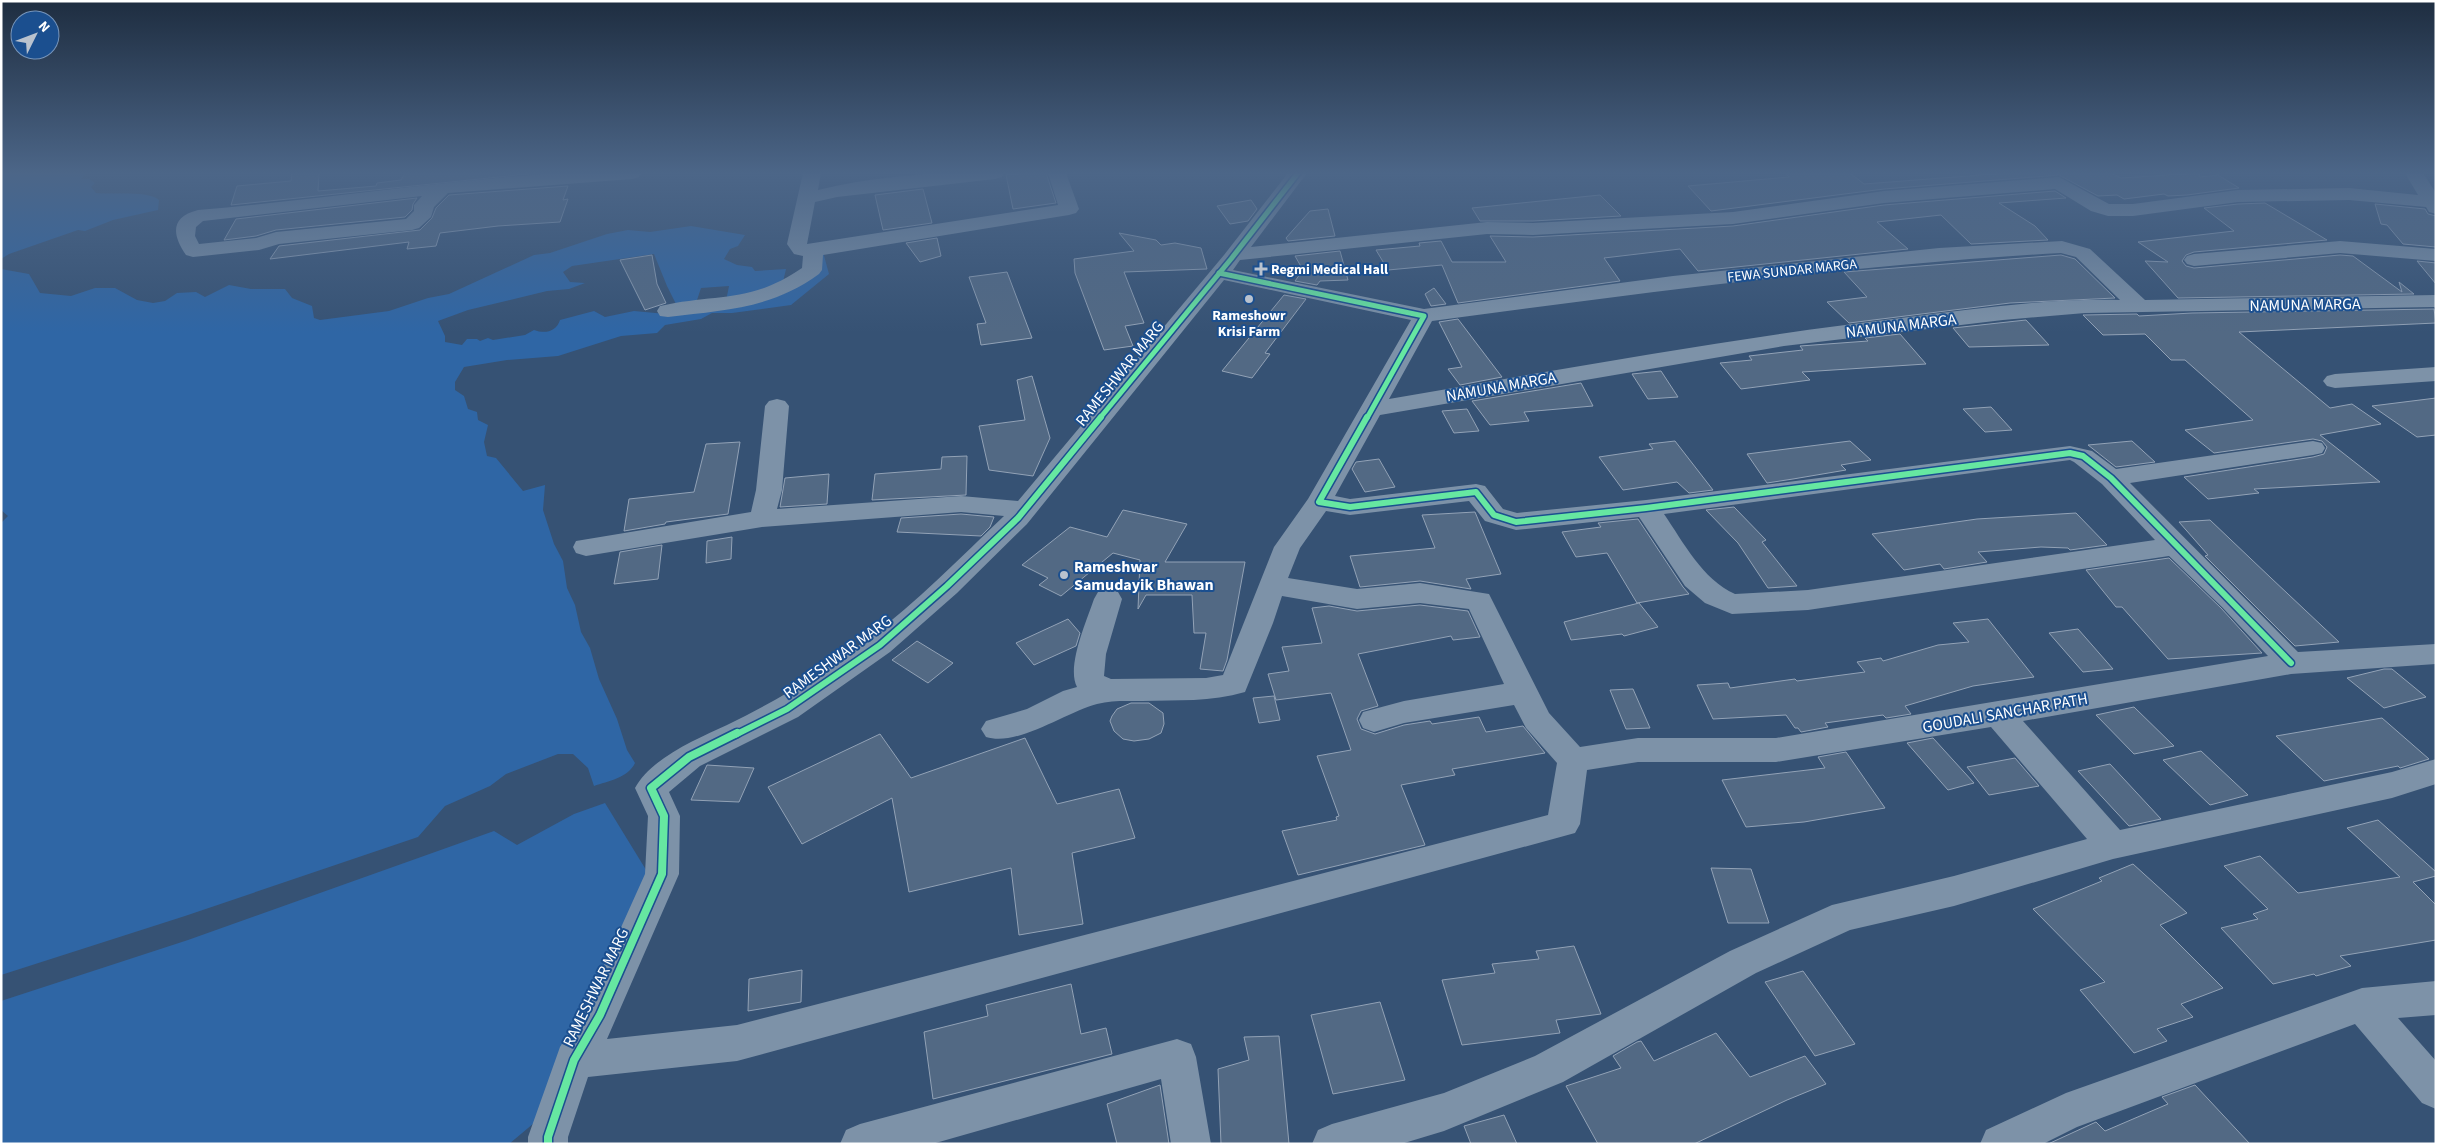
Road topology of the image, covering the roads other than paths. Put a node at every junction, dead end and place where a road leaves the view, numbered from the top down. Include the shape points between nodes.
1 (186, 226) edge
2 (388, 226) edge
3 (801, 226) edge
4 (957, 226) edge
5 (1256, 226) edge
6 (1580, 226) edge
7 (813, 251) junction
8 (2436, 254) edge
9 (2194, 260) dead end
10 (1226, 264) junction
11 (2436, 301) edge
12 (2139, 308) junction
13 (668, 311) dead end
14 (1424, 316) junction
15 (2436, 374) edge
16 (2335, 381) dead end
17 (777, 406) dead end
18 (1372, 409) junction
19 (2313, 448) dead end
20 (2111, 478) junction
21 (1319, 502) junction
22 (1646, 508) junction
23 (1024, 510) junction
24 (762, 519) junction
25 (2175, 546) junction
26 (586, 547) dead end
27 (1271, 585) junction
28 (1108, 599) dead end
29 (2436, 654) edge
30 (2291, 663) junction
31 (1106, 690) junction
32 (1523, 692) junction
33 (1998, 714) junction
34 (1374, 720) dead end
35 (997, 728) dead end
36 (1573, 760) junction
37 (2436, 771) edge
38 (2113, 845) junction
39 (2436, 998) edge
40 (2362, 1005) junction
41 (574, 1060) junction
42 (2436, 1090) edge
43 (548, 1144) edge
44 (860, 1144) edge
45 (1191, 1144) edge
46 (1332, 1144) edge
47 (2000, 1144) edge

1 - 2 street via 185,236 192,251
3 - 7 street via 797,244 801,250
4 - 7 street
5 - 10 street, RAMESHWAR MARG
6 - 10 street via 1487,228
7 - 13 street via 812,270 784,290 758,300
8 - 9 street via 2340,247
10 - 14 street, FEWA SUNDAR MARGA
10 - 23 street, RAMESHWAR MARG
11 - 12 street, NAMUNA MARGA
12 - 14 street, FEWA SUNDAR MARGA via 2083,253 2062,247 1938,254 1673,282
12 - 18 street, NAMUNA MARGA via 2116,306 1994,314 1866,328 1621,364
14 - 18 street
15 - 16 street
17 - 24 street via 769,490
18 - 21 street
19 - 20 street
20 - 22 street via 2083,456 2070,453
20 - 25 street
21 - 22 street via 1350,507 1476,492 1494,515 1516,522
21 - 27 street via 1287,547
22 - 25 street via 1695,579 1715,596 1732,604 1808,600
23 - 24 street via 961,504
23 - 41 street, RAMESHWAR MARG via 880,645 787,710 689,757 651,788 664,816 662,874 600,1015
24 - 26 street
25 - 30 street
27 - 31 street via 1234,684 1206,689
27 - 32 street via 1357,599 1420,593 1479,602
28 - 31 street via 1091,654 1089,681
29 - 30 street, GOUDALI SANCHAR PATH
30 - 33 street, GOUDALI SANCHAR PATH
31 - 35 street via 1074,698 1036,718
32 - 34 street
32 - 36 street via 1537,720
33 - 36 street, GOUDALI SANCHAR PATH via 1776,750 1638,750
33 - 38 street
36 - 41 street via 1563,824 737,1043
37 - 38 street via 2392,785
38 - 46 street via 1954,891 1844,916 1743,962 1548,1068 1444,1112
39 - 40 street
40 - 42 street
40 - 47 street via 2066,1112
41 - 43 street, RAMESHWAR MARG
44 - 45 street via 1177,1057

